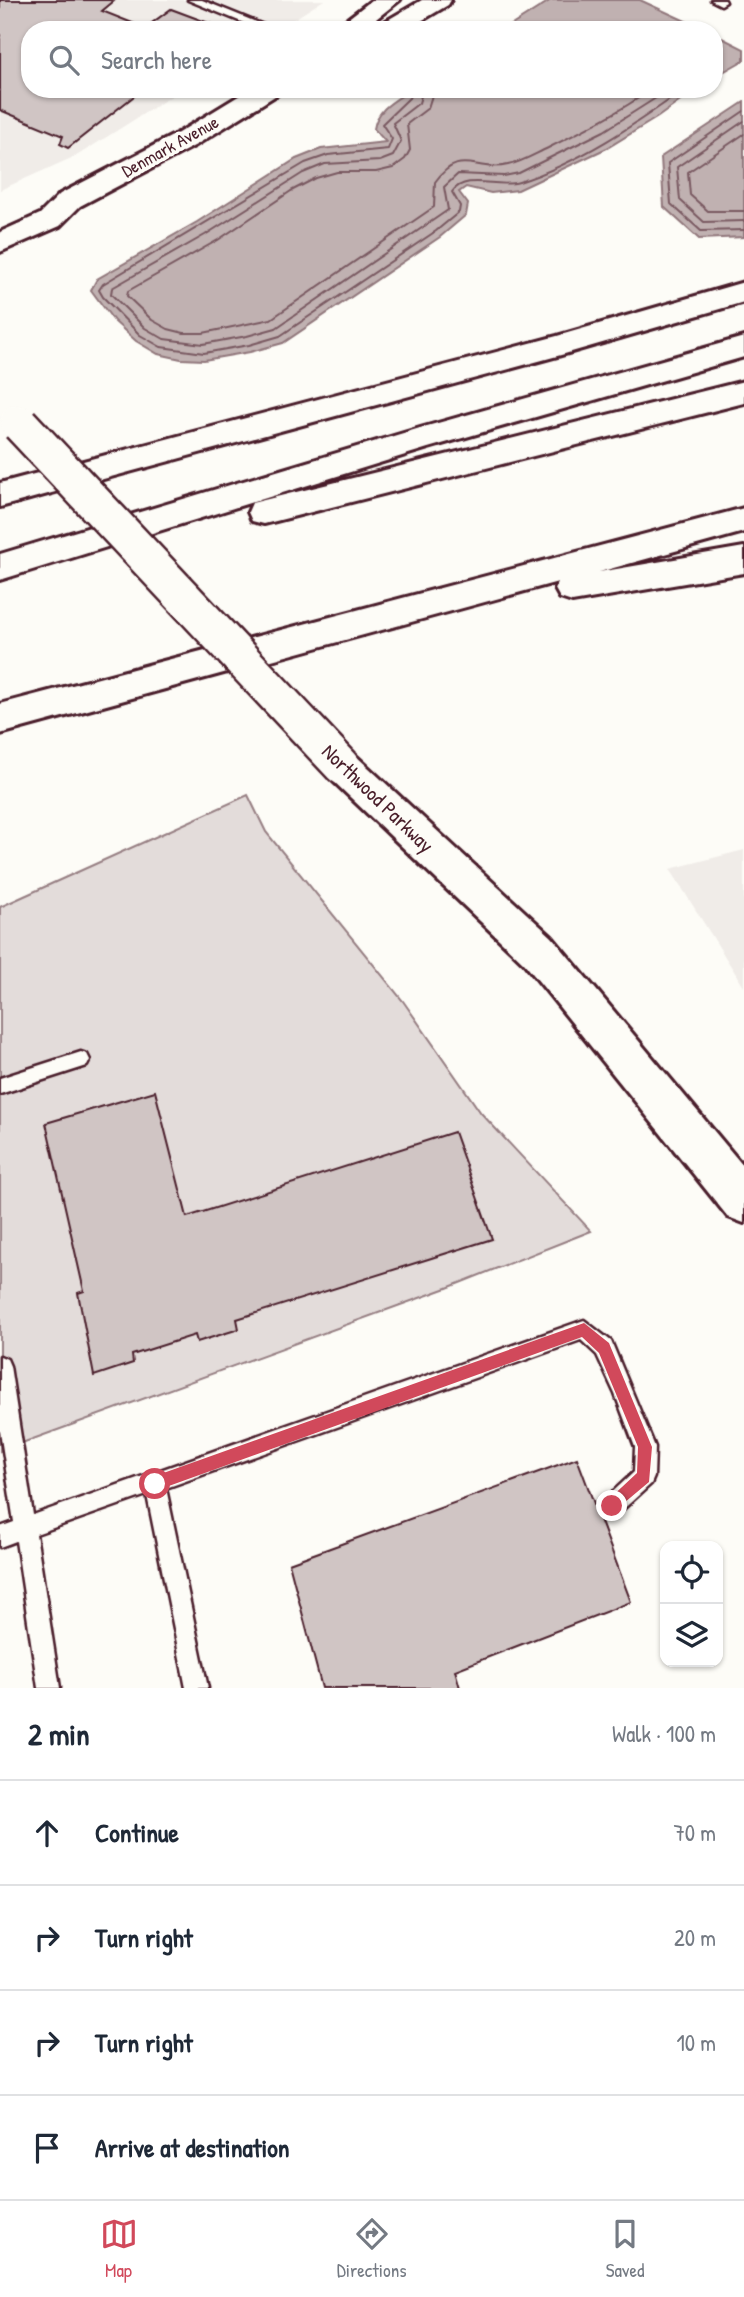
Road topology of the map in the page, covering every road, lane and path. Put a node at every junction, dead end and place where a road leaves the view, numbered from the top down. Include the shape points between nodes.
1 (193, 0) edge
2 (388, 0) edge
3 (439, 0) edge
4 (248, 21) edge
5 (358, 21) edge
6 (403, 21) edge
7 (254, 98) edge
8 (70, 200) junction
9 (0, 220) edge
10 (0, 243) edge
11 (744, 292) edge
12 (744, 347) edge
13 (744, 392) edge
14 (8, 412) edge
15 (0, 495) edge
16 (744, 520) edge
17 (744, 560) edge
18 (0, 567) edge
19 (0, 578) edge
20 (335, 629) junction
21 (0, 719) edge
22 (81, 1060) dead end
23 (0, 1086) edge
24 (744, 1201) edge
25 (0, 1366) edge
26 (155, 1484) junction
27 (612, 1506) dead end
28 (25, 1528) junction
29 (0, 1537) edge
30 (49, 1688) edge
31 (197, 1688) edge

1 - 4 lane
2 - 5 main road
3 - 6 main road
7 - 8 main road, Denmark Avenue
8 - 9 main road, Denmark Avenue via 32,207
8 - 10 main road, Denmark Avenue via 50,220
11 - 15 main road
12 - 18 main road via 420,439
13 - 19 main road
14 - 24 main road, Northwood Parkway, bridge via 342,766 538,950
16 - 20 main road
17 - 20 main road
20 - 21 main road
22 - 23 lane
25 - 28 lane
26 - 27 lane via 584,1330 604,1348 645,1447 644,1477
26 - 28 lane
26 - 31 lane
28 - 29 lane
28 - 30 lane

